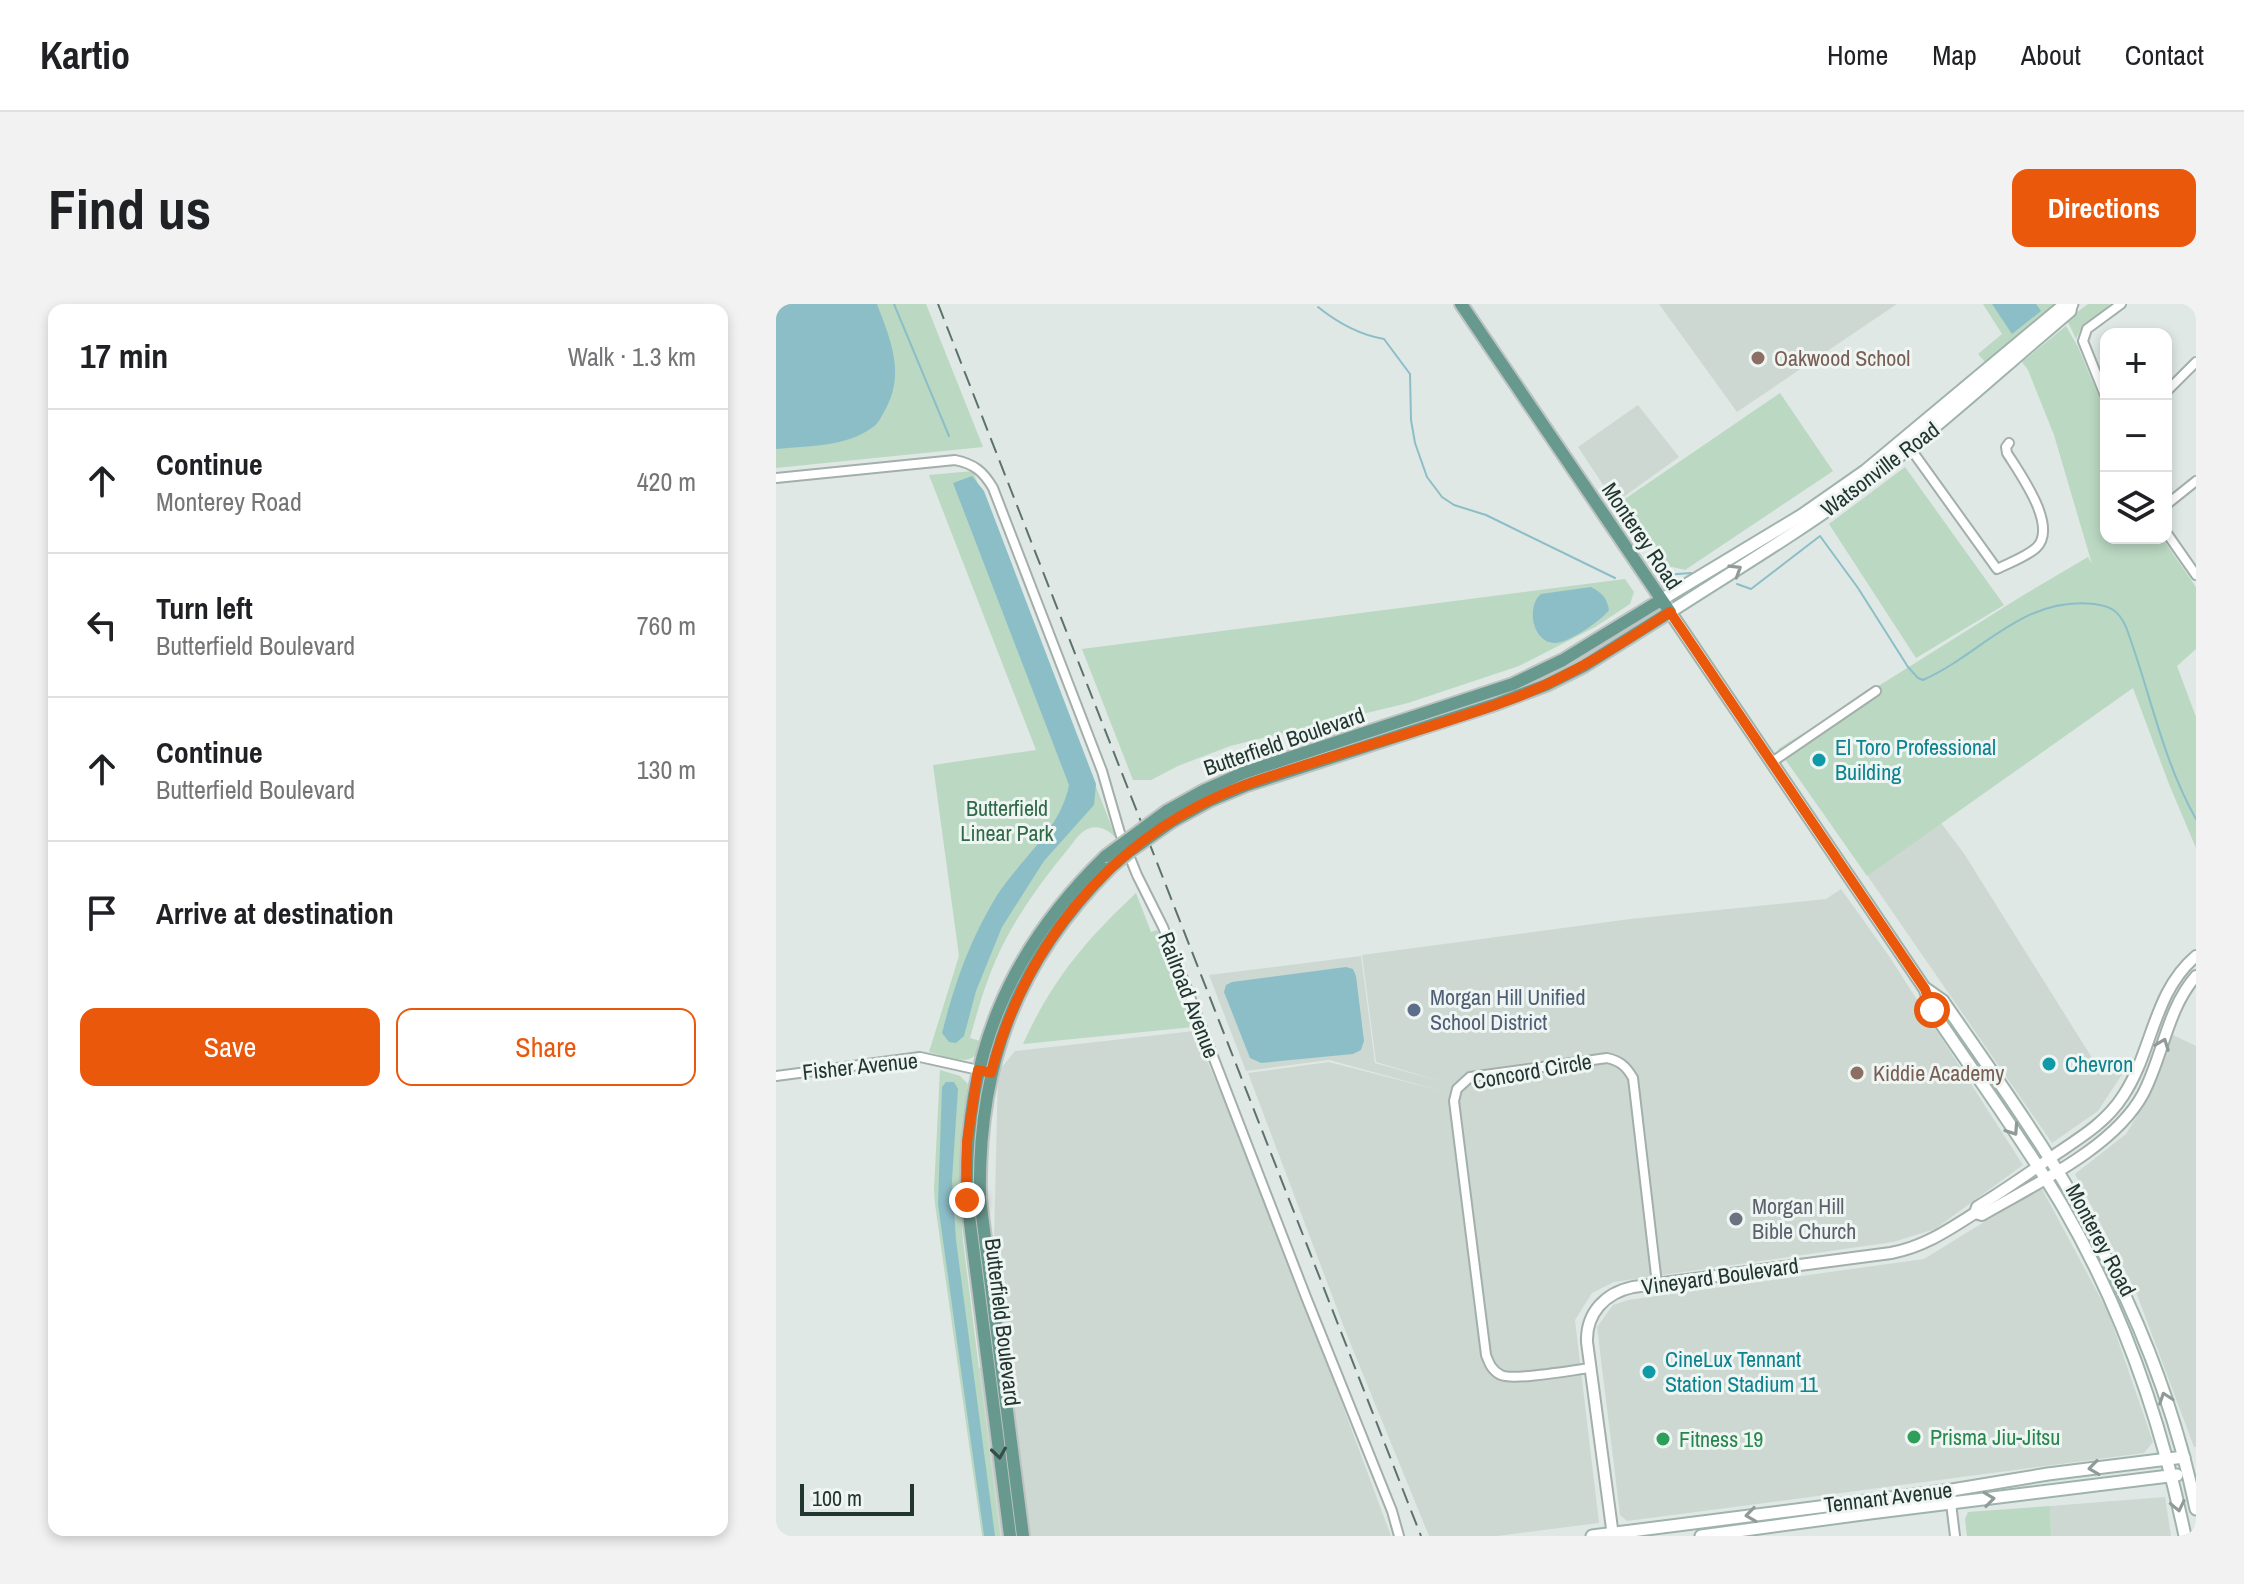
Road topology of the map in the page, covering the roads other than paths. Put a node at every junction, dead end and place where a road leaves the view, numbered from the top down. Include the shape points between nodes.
1 (1461, 304) edge
2 (2072, 304) edge
3 (2121, 304) edge
4 (2023, 345) junction
5 (2196, 362) edge
6 (2100, 383) edge
7 (2172, 386) edge
8 (2009, 443) dead end
9 (1910, 448) junction
10 (776, 478) edge
11 (2196, 481) edge
12 (2172, 500) edge
13 (2172, 541) edge
14 (2196, 575) edge
15 (1661, 600) junction
16 (1670, 612) junction
17 (1876, 691) dead end
18 (1772, 762) junction
19 (1169, 816) junction
20 (2196, 956) edge
21 (2196, 976) edge
22 (1925, 989) junction
23 (985, 1071) junction
24 (776, 1076) edge
25 (2050, 1159) junction
26 (2057, 1171) junction
27 (2042, 1173) junction
28 (1657, 1284) junction
29 (1590, 1368) junction
30 (2190, 1457) edge
31 (2167, 1458) junction
32 (2192, 1474) edge
33 (2172, 1475) junction
34 (1949, 1490) junction
35 (1951, 1503) junction
36 (2196, 1509) edge
37 (1613, 1535) edge
38 (1010, 1536) edge
39 (1023, 1536) edge
40 (1399, 1536) edge
41 (1592, 1536) edge
42 (1701, 1536) edge
43 (1955, 1536) edge
44 (2185, 1536) edge

1 - 15 main road, Monterey Road
2 - 4 main road, Watsonville Road via 2070,311
3 - 6 street via 2087,329 2083,341
4 - 9 main road, Watsonville Road
4 - 15 main road, Watsonville Road via 1835,493
5 - 7 street
8 - 9 street via 2007,453 2036,503 2043,540 1997,569
16 -> 9 main road, Watsonville Road via 1823,513
10 - 40 street, Railroad Avenue via 955,460 984,473 993,488 1102,771 1120,833 1163,927
11 - 12 street
13 - 14 street
15 - 16 main road, Monterey Road
15 - 19 main road, Butterfield Boulevard via 1513,684 1243,773 1203,791
16 - 18 main road, Monterey Road
16 - 19 main road, Butterfield Boulevard via 1546,685
17 - 18 street
18 - 22 main road, Monterey Road
19 - 23 main road, Butterfield Boulevard, bridge via 1130,851 1108,862 1072,909 1040,954
20 - 25 street, Vineyard Boulevard via 2166,994 2118,1104
26 -> 21 street, Vineyard Boulevard via 2117,1129 2137,1104 2181,996
22 - 25 main road, Monterey Road via 1943,1001
22 -> 27 main road, Monterey Road via 1932,1010
23 - 24 street, Fisher Avenue via 920,1057
23 -> 38 main road, Butterfield Boulevard via 967,1142 967,1200
23 - 39 main road, Butterfield Boulevard via 980,1199
25 - 26 main road, Monterey Road
25 - 27 street, Vineyard Boulevard
26 - 27 street, Vineyard Boulevard
30 -> 26 main road, Monterey Road via 2132,1312
27 - 28 street, Vineyard Boulevard via 1977,1207 1936,1238 1903,1251
27 - 31 main road, Monterey Road via 2119,1318
28 - 29 street, Vineyard Boulevard via 1621,1290 1600,1304 1587,1335
28 - 29 street, Concord Circle via 1633,1078 1627,1067 1607,1058 1470,1077 1461,1084 1454,1101 1486,1355 1500,1375 1513,1377
29 - 37 street, Vineyard Boulevard
30 - 31 main road, Tennant Avenue
30 - 32 main road, Monterey Road
31 - 33 main road, Monterey Road
31 -> 34 main road, Tennant Avenue
32 - 33 main road, Tennant Avenue
32 - 36 main road, Monterey Road
35 -> 33 main road, Tennant Avenue
33 -> 44 main road, Monterey Road
34 - 35 street
34 -> 37 main road, Tennant Avenue
35 - 42 main road, Tennant Avenue
35 - 43 street
37 - 41 main road, Tennant Avenue

